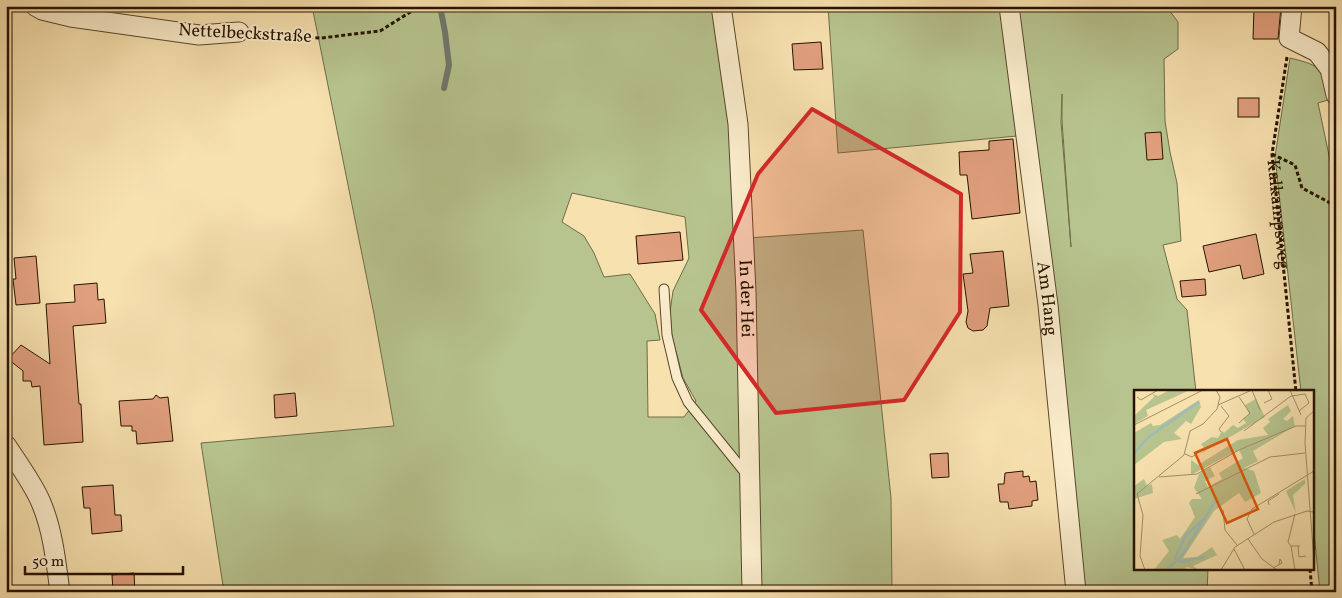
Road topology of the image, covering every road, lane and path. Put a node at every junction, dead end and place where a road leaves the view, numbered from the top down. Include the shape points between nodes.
1 (35, 6) edge
2 (420, 6) edge
3 (721, 6) edge
4 (1009, 6) edge
5 (1292, 6) edge
6 (239, 32) joint
7 (1289, 38) junction
8 (1336, 95) edge
9 (1272, 154) junction
10 (1336, 206) edge
11 (664, 289) dead end
12 (1296, 390) edge
13 (6, 445) edge
14 (750, 480) junction
15 (1310, 570) edge
16 (60, 592) edge
17 (752, 592) edge
18 (1076, 592) edge
19 (1312, 592) edge

1 - 6 street, Nettelbeckstraße via 70,17 199,35
2 - 6 path, Nettelbeckstraße via 380,31 321,38
3 - 14 street, In der Hei via 738,124
4 - 18 street, Am Hang via 1048,305
5 - 7 street
7 - 8 street via 1317,52 1330,69
7 - 9 path, Kalkampsweg
9 - 10 path via 1295,165 1302,188
9 - 12 path, Kalkampsweg
11 - 14 lane via 667,335 677,378 688,402
13 - 16 street via 42,503 50,528
14 - 17 street, In der Hei
15 - 19 path

